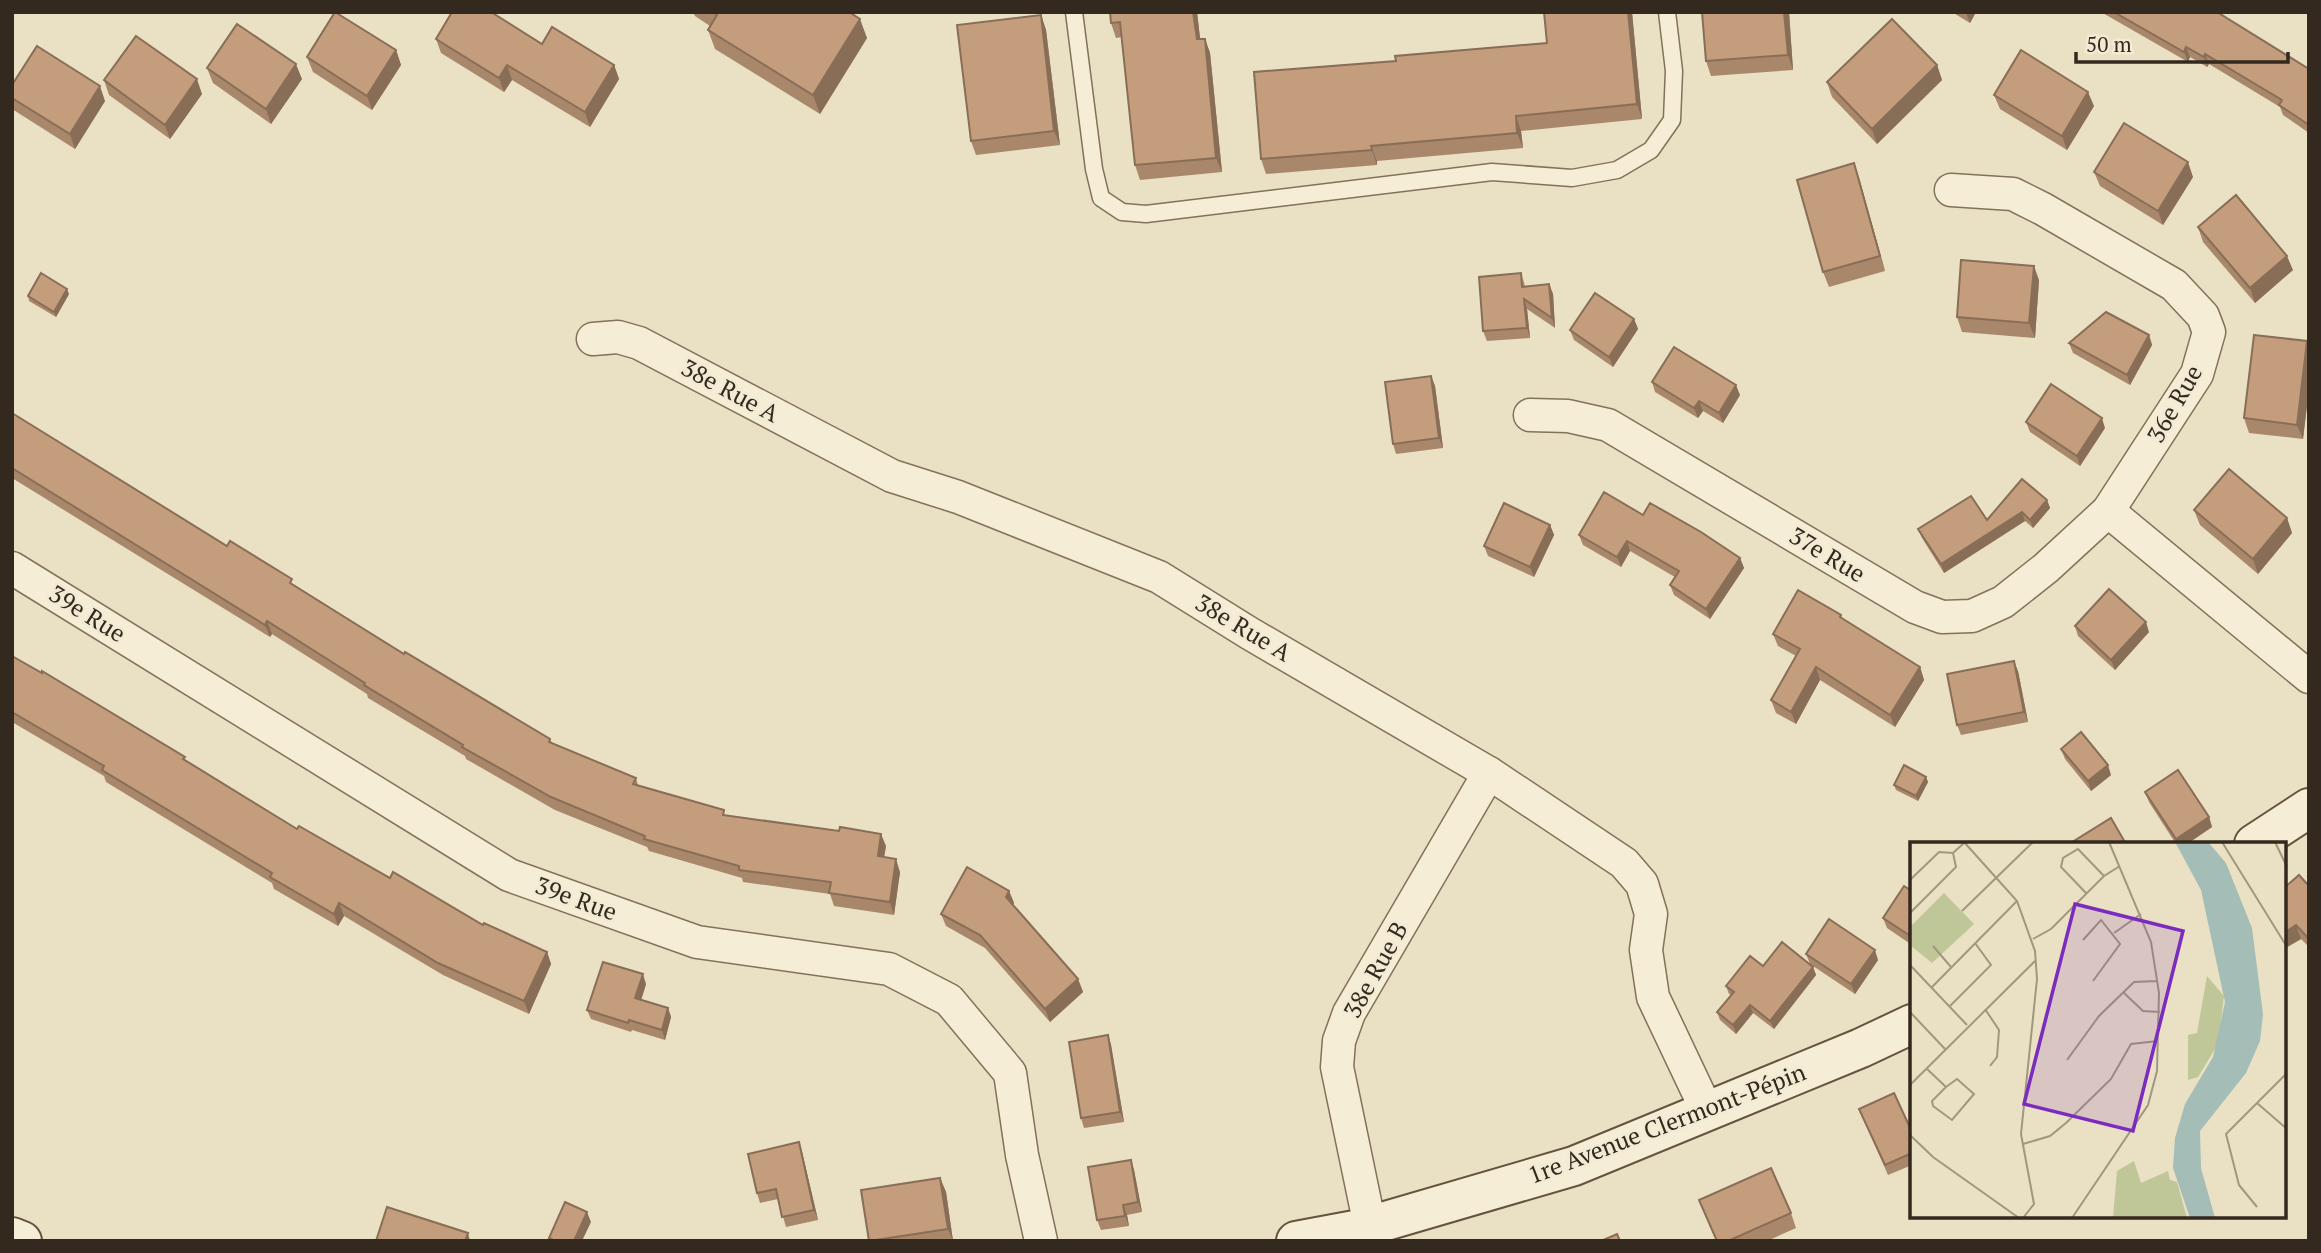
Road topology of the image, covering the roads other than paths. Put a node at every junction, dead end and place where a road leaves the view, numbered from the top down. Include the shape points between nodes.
1 (1074, 12) edge
2 (1667, 12) edge
3 (1951, 190) dead end
4 (593, 339) dead end
5 (1530, 415) dead end
6 (2108, 511) junction
7 (12, 568) edge
8 (2309, 677) edge
9 (1489, 773) junction
10 (2309, 808) edge
11 (2257, 842) edge
12 (1910, 1025) edge
13 (1707, 1111) junction
14 (1370, 1226) junction
15 (12, 1237) edge
16 (22, 1241) edge
17 (1041, 1241) edge
18 (1296, 1241) edge

1 - 2 lane via 1101,198 1122,212 1146,214 1492,172 1573,178 1617,170 1651,150 1672,120 1674,71
3 - 6 street, 36e Rue via 2013,194 2043,209 2174,285 2203,317 2209,332 2197,374
4 - 9 street, 38e Rue A via 618,337 639,343 892,476 958,497 1159,577
5 - 6 street, 37e Rue via 1568,416 1608,425 1915,607 1942,617 1972,616 2003,602
6 - 8 street
7 - 17 street, 39e Rue via 509,874 697,942 888,969 949,1000 1010,1073
9 - 13 street, 38e Rue A via 1624,863 1643,884 1651,914 1646,950 1653,997
9 - 14 street, 38e Rue B via 1349,1013 1339,1041 1337,1067
10 - 11 street
12 - 13 street, 1re Avenue Clermont-Pépin
13 - 14 street, 1re Avenue Clermont-Pépin via 1574,1166
14 - 18 street, 1re Avenue Clermont-Pépin
15 - 16 street

